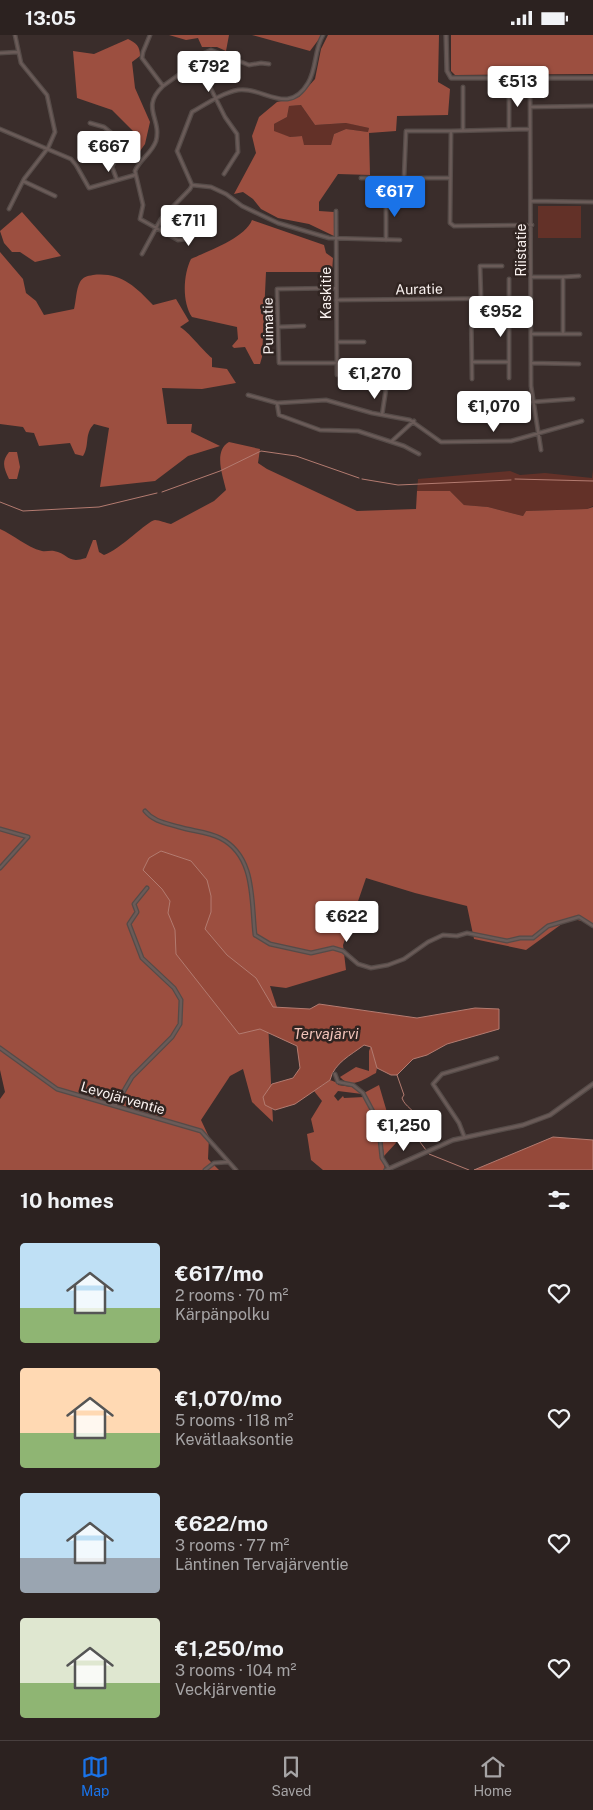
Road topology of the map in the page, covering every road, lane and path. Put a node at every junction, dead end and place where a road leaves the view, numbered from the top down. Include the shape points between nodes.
1 (15, 35) edge
2 (150, 35) edge
3 (324, 35) edge
4 (446, 35) edge
5 (18, 51) junction
6 (0, 53) edge
7 (269, 64) dead end
8 (191, 72) junction
9 (593, 78) edge
10 (530, 79) junction
11 (163, 86) junction
12 (464, 87) dead end
13 (509, 88) dead end
14 (216, 99) junction
15 (593, 106) edge
16 (530, 107) junction
17 (90, 123) dead end
18 (0, 129) edge
19 (509, 129) junction
20 (530, 129) junction
21 (463, 130) junction
22 (451, 131) junction
23 (48, 148) junction
24 (224, 174) dead end
25 (135, 175) junction
26 (361, 178) dead end
27 (404, 178) junction
28 (450, 178) junction
29 (117, 179) junction
30 (23, 181) junction
31 (192, 185) junction
32 (386, 195) dead end
33 (55, 196) dead end
34 (531, 201) junction
35 (593, 202) edge
36 (9, 209) dead end
37 (336, 211) dead end
38 (212, 212) dead end
39 (532, 225) junction
40 (156, 228) junction
41 (336, 240) junction
42 (386, 240) junction
43 (400, 240) dead end
44 (142, 254) dead end
45 (502, 265) dead end
46 (579, 276) dead end
47 (531, 277) junction
48 (563, 277) junction
49 (509, 279) dead end
50 (336, 288) junction
51 (531, 298) junction
52 (471, 299) junction
53 (481, 299) junction
54 (509, 299) junction
55 (336, 300) junction
56 (304, 326) dead end
57 (278, 327) junction
58 (531, 334) junction
59 (563, 334) junction
60 (580, 334) dead end
61 (364, 341) dead end
62 (337, 342) junction
63 (472, 361) junction
64 (509, 362) junction
65 (337, 363) junction
66 (531, 363) junction
67 (579, 364) dead end
68 (337, 375) dead end
69 (509, 378) dead end
70 (472, 379) dead end
71 (386, 389) dead end
72 (248, 395) dead end
73 (574, 399) dead end
74 (277, 403) junction
75 (532, 403) junction
76 (463, 409) dead end
77 (382, 415) junction
78 (414, 421) junction
79 (582, 421) dead end
80 (538, 433) junction
81 (392, 441) junction
82 (541, 451) dead end
83 (418, 454) dead end
84 (145, 811) dead end
85 (0, 829) edge
86 (0, 868) edge
87 (147, 888) dead end
88 (593, 926) edge
89 (0, 1048) edge
90 (497, 1058) dead end
91 (335, 1074) dead end
92 (593, 1084) edge
93 (115, 1107) junction
94 (464, 1136) junction
95 (228, 1162) junction
96 (388, 1169) edge
97 (205, 1170) edge
98 (236, 1170) edge

1 - 5 street
2 - 11 street via 142,58
3 - 14 street via 316,51 311,77 299,93 290,98 275,99 242,90
4 - 10 street via 449,77
5 - 6 street
5 - 23 street via 21,63 41,86 49,103 55,132
7 - 8 street via 249,65 211,50 198,55
8 - 11 street via 178,73
8 - 14 street via 206,79
9 - 10 street
10 - 16 street, Riistatie
11 - 25 street via 151,105 156,142 137,166
12 - 21 street
13 - 19 street
14 - 24 street via 237,134 238,152
14 - 31 street via 192,112 178,146 178,155
15 - 16 street
16 - 20 street, Riistatie
17 - 29 street via 104,127 120,141 112,167
18 - 23 street
19 - 20 street
19 - 21 street
20 - 34 street, Riistatie
21 - 22 street
22 - 27 street via 406,131
22 - 28 street
23 - 29 street via 70,159 89,188
23 - 30 street
25 - 29 street
25 - 40 street via 143,205 140,219
26 - 27 street
27 - 28 street
28 - 39 street via 452,225
30 - 33 street
30 - 36 street
31 - 40 street via 166,212
31 - 41 street via 219,190 242,206 278,223
32 - 42 street
34 - 35 street
34 - 39 street, Riistatie
37 - 41 street, Kaskitie
38 - 40 street via 186,239 178,240
39 - 47 street, Riistatie
40 - 44 street
41 - 42 street
41 - 50 street, Kaskitie
42 - 43 street
45 - 53 street via 480,266
46 - 48 street
47 - 48 street
47 - 51 street, Riistatie
48 - 59 street
49 - 54 street
50 - 55 street, Kaskitie
50 - 57 street, Puimatie via 277,289
51 - 54 street, Auratie
51 - 58 street, Riistatie
52 - 53 street, Auratie
52 - 55 street, Auratie
52 - 63 street
53 - 54 street, Auratie
54 - 64 street
55 - 62 street, Kaskitie
56 - 57 street
57 - 65 street, Puimatie via 279,363
58 - 59 street
58 - 66 street, Riistatie
59 - 60 street
61 - 62 street
62 - 65 street, Kaskitie
63 - 64 street
63 - 70 street
64 - 69 street
65 - 68 street, Kaskitie
66 - 67 street
66 - 75 street, Riistatie
71 - 77 street
72 - 74 street
73 - 75 street
74 - 77 street via 326,400
74 - 81 street via 280,415 313,428 353,430
75 - 76 street via 505,410 481,406
75 - 80 street, Riistatie
77 - 78 street
78 - 80 street via 441,442 511,441
78 - 81 street
79 - 80 street
80 - 82 street, Riistatie
81 - 83 street
84 - 88 street via 151,818 165,824 220,838 240,854 250,879 255,935 270,944 311,953 333,948 343,951 358,964 371,967 404,959 443,935 468,933 507,941 532,939 548,926 579,917
85 - 86 street via 28,837
87 - 93 street via 134,905 137,912 129,924 142,959 174,988 181,1000 180,1024 172,1037 132,1077
89 - 93 street, Levojärventie via 57,1089
90 - 94 street via 442,1073 433,1084
91 - 96 street via 338,1082 353,1085 363,1093 378,1121 382,1158
92 - 94 street via 550,1115 498,1131
93 - 95 street, Levojärventie via 201,1131
94 - 96 street
95 - 97 street via 214,1163
95 - 98 street, Levojärventie

